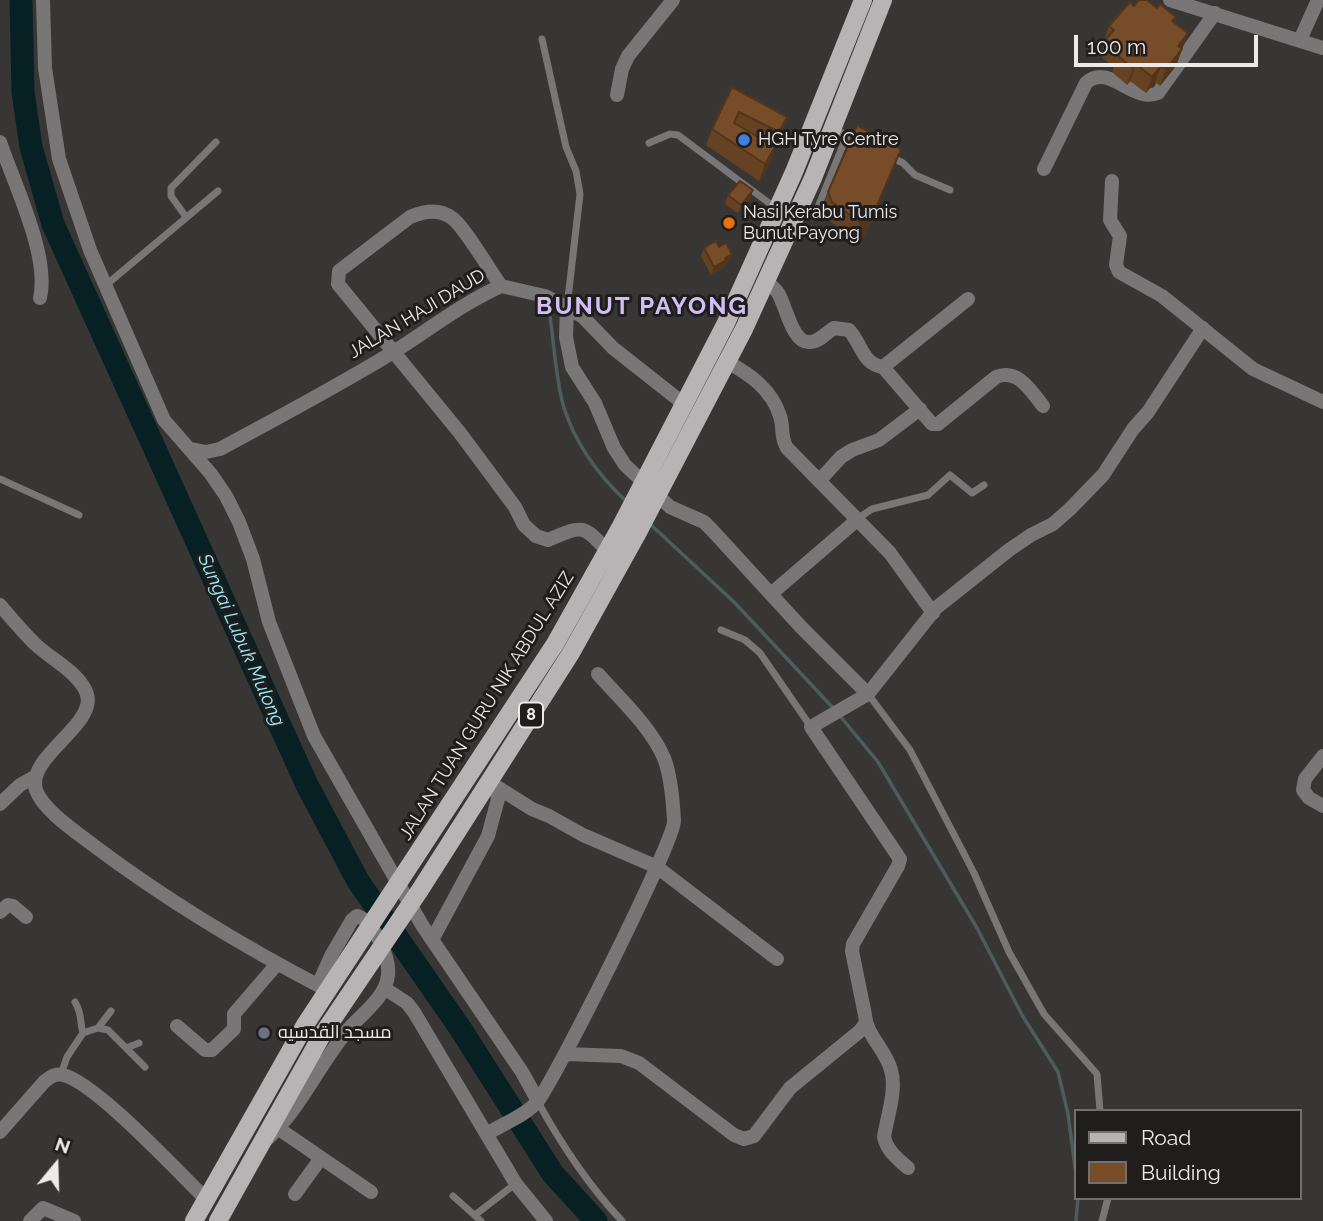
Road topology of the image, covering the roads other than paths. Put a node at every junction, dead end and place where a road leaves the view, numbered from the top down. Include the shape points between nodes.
1 (43, 0) edge
2 (673, 0) edge
3 (863, 0) edge
4 (883, 0) edge
5 (1318, 0) edge
6 (1176, 1) edge
7 (1215, 13) junction
8 (542, 39) dead end
9 (1300, 40) junction
10 (1323, 48) edge
11 (617, 95) dead end
12 (839, 131) junction
13 (0, 142) edge
14 (216, 142) dead end
15 (649, 143) dead end
16 (869, 146) edge
17 (822, 150) junction
18 (880, 152) edge
19 (798, 161) junction
20 (1044, 169) dead end
21 (1112, 181) dead end
22 (950, 190) dead end
23 (218, 191) dead end
24 (778, 209) junction
25 (814, 216) dead end
26 (187, 217) junction
27 (766, 281) junction
28 (105, 286) junction
29 (501, 286) junction
30 (40, 298) dead end
31 (968, 299) dead end
32 (568, 307) junction
33 (1203, 328) junction
34 (394, 351) junction
35 (727, 362) junction
36 (883, 367) junction
37 (1323, 402) edge
38 (684, 404) junction
39 (1043, 406) dead end
40 (920, 409) junction
41 (191, 449) junction
42 (657, 475) junction
43 (0, 479) edge
44 (819, 481) junction
45 (984, 485) dead end
46 (79, 515) dead end
47 (857, 520) junction
48 (628, 532) junction
49 (607, 551) junction
50 (772, 593) junction
51 (0, 605) edge
52 (933, 613) junction
53 (721, 630) dead end
54 (598, 674) dead end
55 (868, 694) junction
56 (811, 727) junction
57 (1323, 756) edge
58 (36, 776) junction
59 (492, 785) junction
60 (0, 804) edge
61 (1323, 806) edge
62 (657, 867) junction
63 (0, 912) edge
64 (26, 917) dead end
65 (432, 940) junction
66 (777, 959) dead end
67 (277, 964) junction
68 (323, 988) junction
69 (384, 988) junction
70 (75, 1002) dead end
71 (111, 1011) dead end
72 (865, 1024) junction
73 (177, 1026) dead end
74 (98, 1028) junction
75 (82, 1029) junction
76 (139, 1043) dead end
77 (126, 1048) junction
78 (566, 1054) junction
79 (145, 1067) dead end
80 (61, 1074) junction
81 (536, 1103) junction
82 (1100, 1109) edge
83 (279, 1129) junction
84 (492, 1131) junction
85 (0, 1132) edge
86 (258, 1147) junction
87 (321, 1158) junction
88 (908, 1168) dead end
89 (516, 1184) junction
90 (371, 1192) dead end
91 (295, 1194) dead end
92 (453, 1196) dead end
93 (206, 1199) junction
94 (1107, 1200) edge
95 (478, 1218) edge
96 (30, 1221) edge
97 (75, 1221) edge
98 (194, 1221) edge
99 (218, 1221) edge
100 (546, 1221) edge
101 (622, 1221) edge
102 (1102, 1221) edge

1 - 28 street via 45,68 59,159
2 - 11 street via 628,56
3 - 19 main road, JALAN TUAN GURU NIK ABDUL AZIZ / 8
4 - 12 main road, JALAN TUAN GURU NIK ABDUL AZIZ / 8
5 - 9 street
6 - 7 street
7 - 9 street
7 - 20 street via 1158,93 1146,95 1102,77 1090,79
8 - 32 lane via 580,194
9 - 10 street
12 - 16 lane
12 - 17 main road, JALAN TUAN GURU NIK ABDUL AZIZ / 8
12 - 25 lane
13 - 30 street via 42,269
14 - 26 lane via 171,188 171,196
15 - 24 lane via 678,135
17 - 19 main road via 812,161
17 - 27 main road, JALAN TUAN GURU NIK ABDUL AZIZ / 8
18 - 22 lane via 915,175
19 - 24 main road, JALAN TUAN GURU NIK ABDUL AZIZ / 8
21 - 33 street via 1110,220 1120,236 1119,272 1162,296
23 - 26 lane
24 - 38 main road, JALAN TUAN GURU NIK ABDUL AZIZ / 8
26 - 28 lane
27 - 35 main road, JALAN TUAN GURU NIK ABDUL AZIZ / 8
27 - 36 street via 778,293 801,340 809,343 835,328 844,328 867,360
28 - 41 street via 164,420
29 - 32 street, JALAN HAJI DAUD via 545,296
29 - 34 street, JALAN HAJI DAUD
29 - 34 street via 453,218 437,211 410,217 339,271 338,278 338,284
31 - 36 street
32 - 38 street, JALAN HAJI DAUD
32 - 50 street via 566,337 572,366 625,465 670,507 704,522
33 - 37 street via 1253,369
33 - 52 street via 1103,475 1053,524 1009,550
34 - 41 street, JALAN HAJI DAUD via 220,449
34 - 49 street via 468,443 524,525 548,540 581,529
35 - 42 main road, JALAN TUAN GURU NIK ABDUL AZIZ / 8
35 - 44 street via 761,384 780,416 781,440
36 - 40 street
38 - 42 main road, JALAN TUAN GURU NIK ABDUL AZIZ / 8
39 - 40 street via 1026,384 1003,374 938,424 929,422
40 - 44 street via 879,440 841,457
41 - 65 street via 239,522 269,622 314,736
42 - 48 main road, JALAN TUAN GURU NIK ABDUL AZIZ / 8
43 - 46 lane
44 - 47 street
45 - 47 lane via 972,493 950,475 928,495 872,509
47 - 50 street
47 - 52 street via 905,570
48 - 49 main road, JALAN TUAN GURU NIK ABDUL AZIZ / 8
48 - 59 main road, JALAN TUAN GURU NIK ABDUL AZIZ / 8 via 571,653
49 - 68 main road, JALAN TUAN GURU NIK ABDUL AZIZ / 8 via 555,644 406,873
50 - 55 street
51 - 58 street via 88,694 81,719
52 - 55 street
53 - 56 lane via 745,640 760,653
54 - 62 street via 636,717 664,760 675,825
55 - 56 street
55 - 82 lane via 910,750 974,873 1009,953 1044,1014 1097,1074
56 - 72 street via 900,859 852,947
57 - 61 street via 1305,779 1303,790
58 - 60 street
58 - 67 street via 36,789 43,801 66,825 137,878
59 - 62 street via 583,835
59 - 65 street via 498,799 488,836
59 - 86 main road, JALAN TUAN GURU NIK ABDUL AZIZ / 8 via 322,1035
62 - 66 street
62 - 78 street
63 - 64 street via 8,905
65 - 81 street via 522,1072
67 - 68 street
67 - 73 street via 234,1014 234,1029 212,1050 205,1050
68 - 69 street via 331,956 357,916 385,951 388,976
68 - 93 main road, JALAN TUAN GURU NIK ABDUL AZIZ / 8
69 - 83 street via 346,1032
69 - 84 street via 414,1012
70 - 75 lane via 82,1015
71 - 74 lane
72 - 78 street via 790,1088 754,1136 744,1139 639,1063 621,1056
72 - 88 street via 892,1072 885,1143
74 - 75 lane
74 - 77 lane via 108,1030
75 - 80 lane
76 - 77 lane
77 - 79 lane
78 - 81 street
80 - 85 street via 44,1082
80 - 93 street via 110,1106
81 - 84 street
81 - 101 lane via 573,1160
83 - 86 street
83 - 87 street
84 - 89 street
86 - 99 main road, JALAN TUAN GURU NIK ABDUL AZIZ / 8
87 - 90 street
87 - 91 street
89 - 95 lane
89 - 100 street
92 - 95 lane
93 - 98 main road, JALAN TUAN GURU NIK ABDUL AZIZ / 8
94 - 102 lane
96 - 97 street via 46,1208

